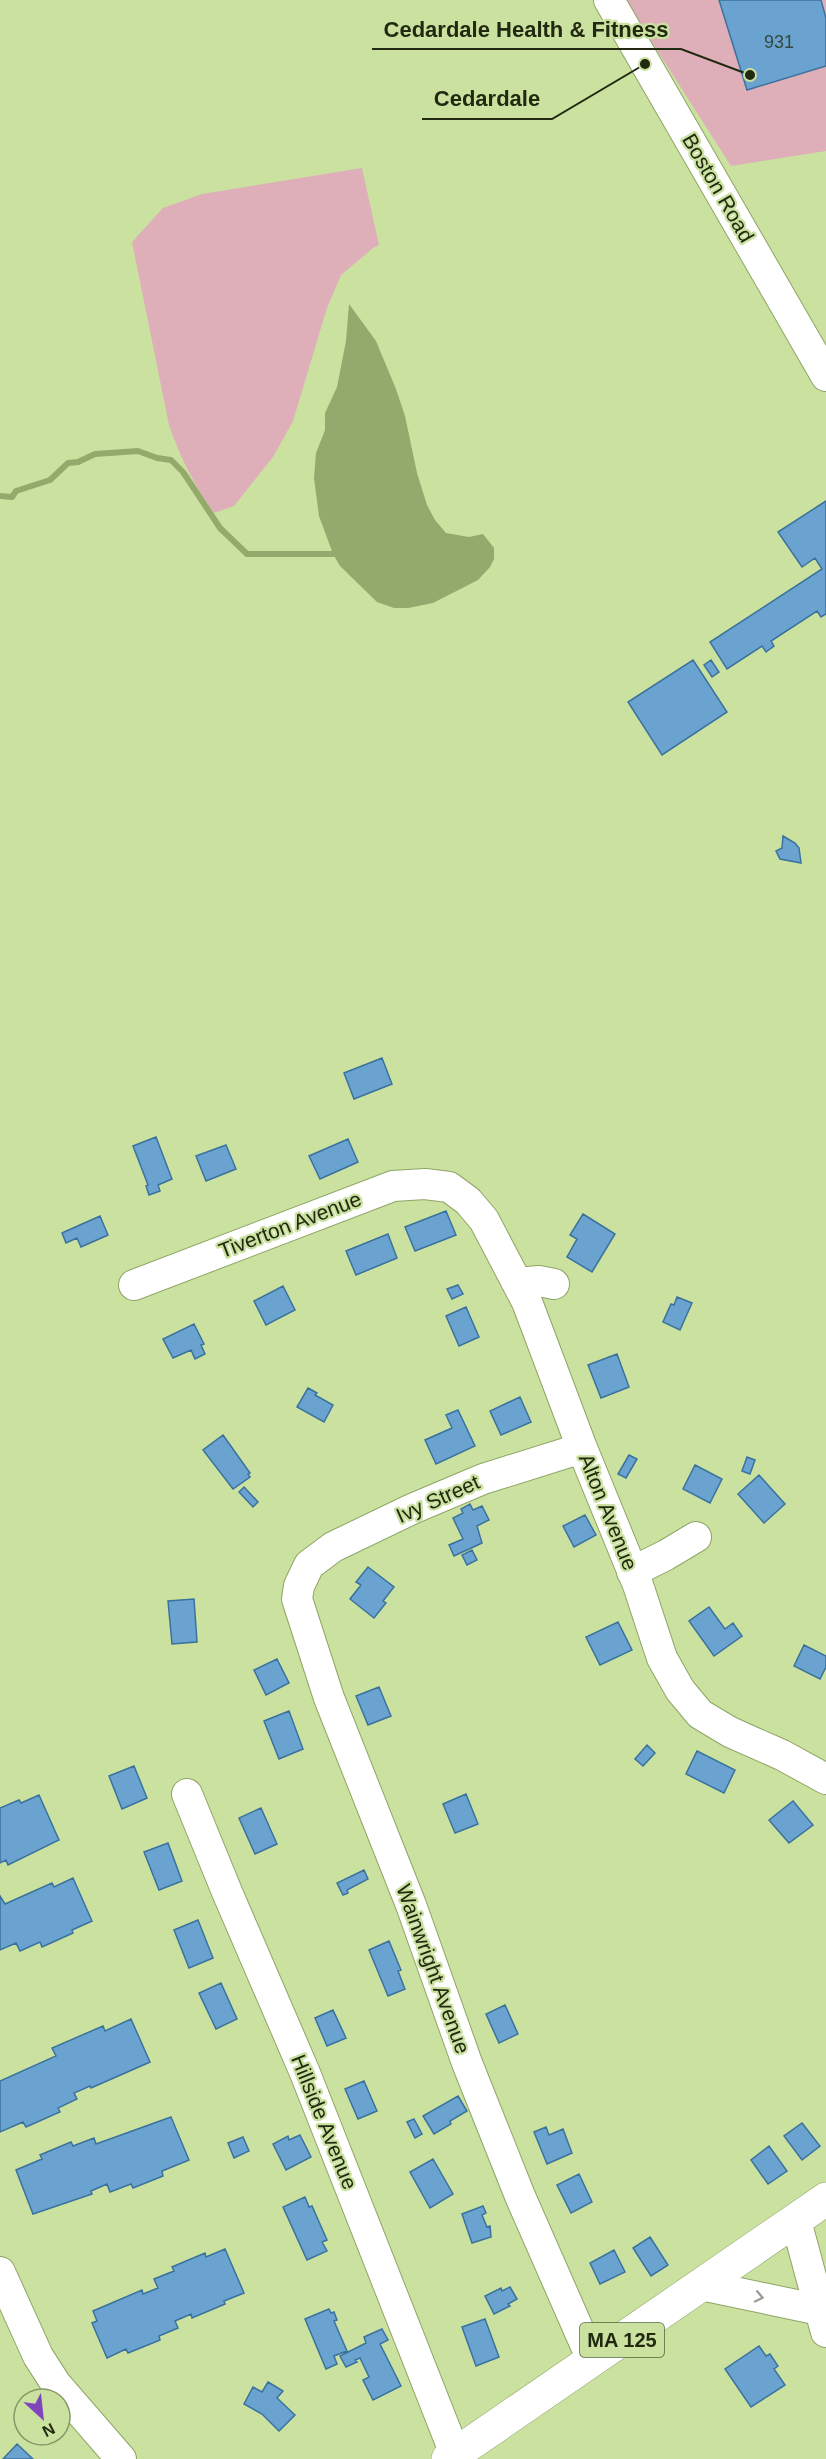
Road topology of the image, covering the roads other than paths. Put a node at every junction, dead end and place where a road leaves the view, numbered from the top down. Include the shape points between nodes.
1 (609, 0) edge
2 (826, 376) edge
3 (449, 1186) joint
4 (517, 1283) junction
5 (554, 1284) dead end
6 (134, 1285) dead end
7 (582, 1448) junction
8 (696, 1537) dead end
9 (305, 1572) joint
10 (632, 1572) junction
11 (826, 1779) edge
12 (187, 1794) dead end
13 (826, 2199) edge
14 (796, 2221) junction
15 (0, 2272) edge
16 (701, 2285) junction
17 (823, 2321) edge
18 (592, 2360) junction
19 (452, 2456) edge
20 (121, 2459) edge

1 - 2 street, Boston Road
3 - 4 street, Alton Avenue via 484,1220
3 - 6 street, Tiverton Avenue via 393,1186
4 - 5 street
4 - 7 street, Alton Avenue
7 - 9 street, Ivy Street via 499,1473 412,1509 333,1547 315,1559
7 - 10 street, Alton Avenue
8 - 10 street
9 - 18 street, Wainwright Avenue via 298,1607 329,1698 411,1905 467,2063
10 - 11 street, Alton Avenue via 662,1658 680,1690 700,1714
12 - 19 street, Hillside Avenue via 305,2073
13 - 14 main road, MA 125
14 - 16 main road, MA 125
14 - 17 street
15 - 20 street via 38,2356 56,2384
16 -> 17 street
16 - 18 main road, MA 125
18 - 19 main road, MA 125

